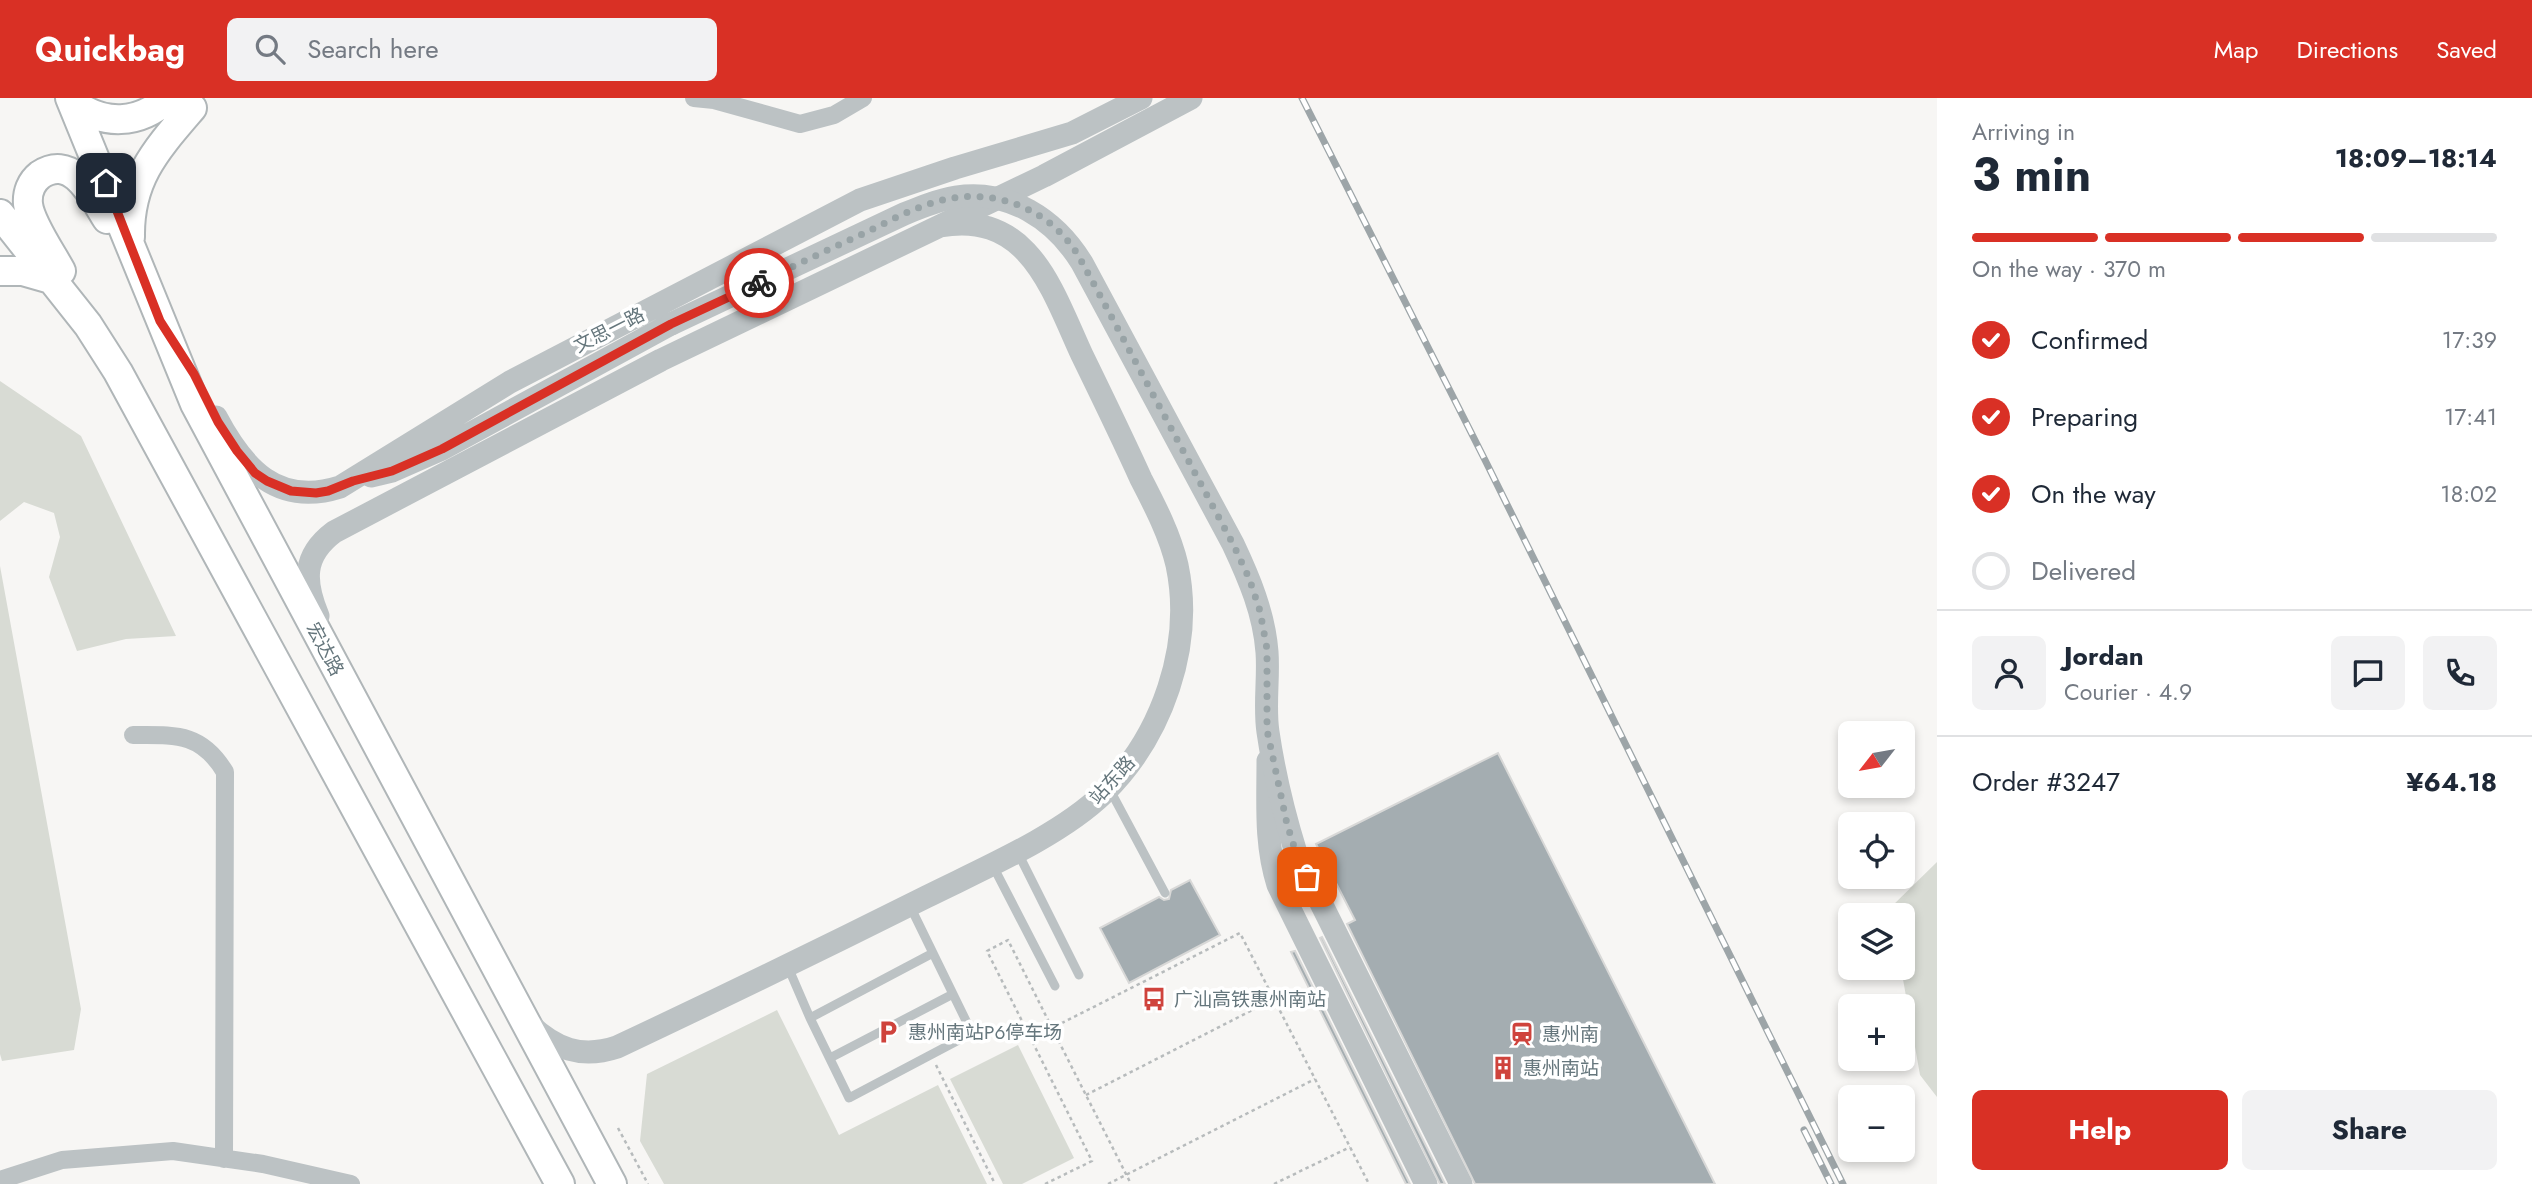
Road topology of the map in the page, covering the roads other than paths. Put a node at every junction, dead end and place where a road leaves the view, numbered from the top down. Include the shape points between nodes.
1 (168, 98) edge
2 (182, 98) edge
3 (694, 98) edge
4 (863, 98) edge
5 (1141, 98) edge
6 (1191, 98) edge
7 (71, 100) edge
8 (0, 214) edge
9 (940, 226) junction
10 (132, 250) junction
11 (0, 271) edge
12 (51, 279) junction
13 (149, 295) junction
14 (160, 321) junction
15 (88, 325) junction
16 (353, 481) junction
17 (339, 675) junction
18 (1267, 730) junction
19 (133, 735) dead end
20 (1109, 788) junction
21 (1017, 852) junction
22 (992, 864) junction
23 (1165, 893) dead end
24 (909, 906) junction
25 (933, 953) junction
26 (788, 967) junction
27 (1079, 975) dead end
28 (1055, 986) dead end
29 (953, 994) junction
30 (520, 1012) junction
31 (810, 1018) junction
32 (830, 1058) junction
33 (224, 1158) junction
34 (0, 1180) edge
35 (351, 1184) edge
36 (560, 1184) edge
37 (612, 1184) edge
38 (1426, 1184) edge
39 (1461, 1184) edge

1 - 7 main road via 149,113 115,120 92,115
2 - 10 main road via 192,108 148,161 135,193
3 - 4 street via 800,124 834,115
5 - 16 street, 文思一路 via 1072,133 860,200 510,382
6 - 9 street
7 - 10 main road, 宏达路
8 - 12 main road
9 - 17 street via 660,360 334,532 314,553 308,584
9 - 20 street, 站东路 via 989,228 1013,239 1032,258 1162,522 1177,563 1180,632 1172,677 1145,741
10 - 13 main road, 宏达路
11 - 12 main road via 23,271
12 - 15 main road
13 - 14 main road, 宏达路
13 - 15 main road via 79,177 58,169 43,173 28,192 29,208
14 - 16 street, 文思一路 via 218,422 255,473 279,488 303,493 328,491
14 - 17 main road, 宏达路 via 195,404
15 - 36 main road via 118,372
16 - 18 street, bridge via 392,471 442,449 671,324 904,214 941,200 975,196 1009,201 1038,215 1063,236 1082,263 1233,544 1260,611 1267,649
17 - 30 main road, 宏达路
18 - 38 street, bridge via 1267,831 1278,885
18 - 39 street, bridge via 1296,853
19 - 33 street via 179,735 215,754 225,772
20 - 21 street, 站东路 via 1083,811
20 - 23 lane
21 - 22 street, 站东路
21 - 27 lane
22 - 24 street, 站东路
22 - 28 lane
24 - 25 lane
24 - 26 street, 站东路
25 - 29 lane
25 - 31 lane
26 - 30 street, 站东路 via 601,1052 562,1047 538,1032
26 - 31 lane
29 - 32 lane
29 - 32 lane via 972,1033 849,1098
30 - 37 main road, 宏达路
31 - 32 lane
33 - 34 street via 173,1151 62,1160
33 - 35 street

